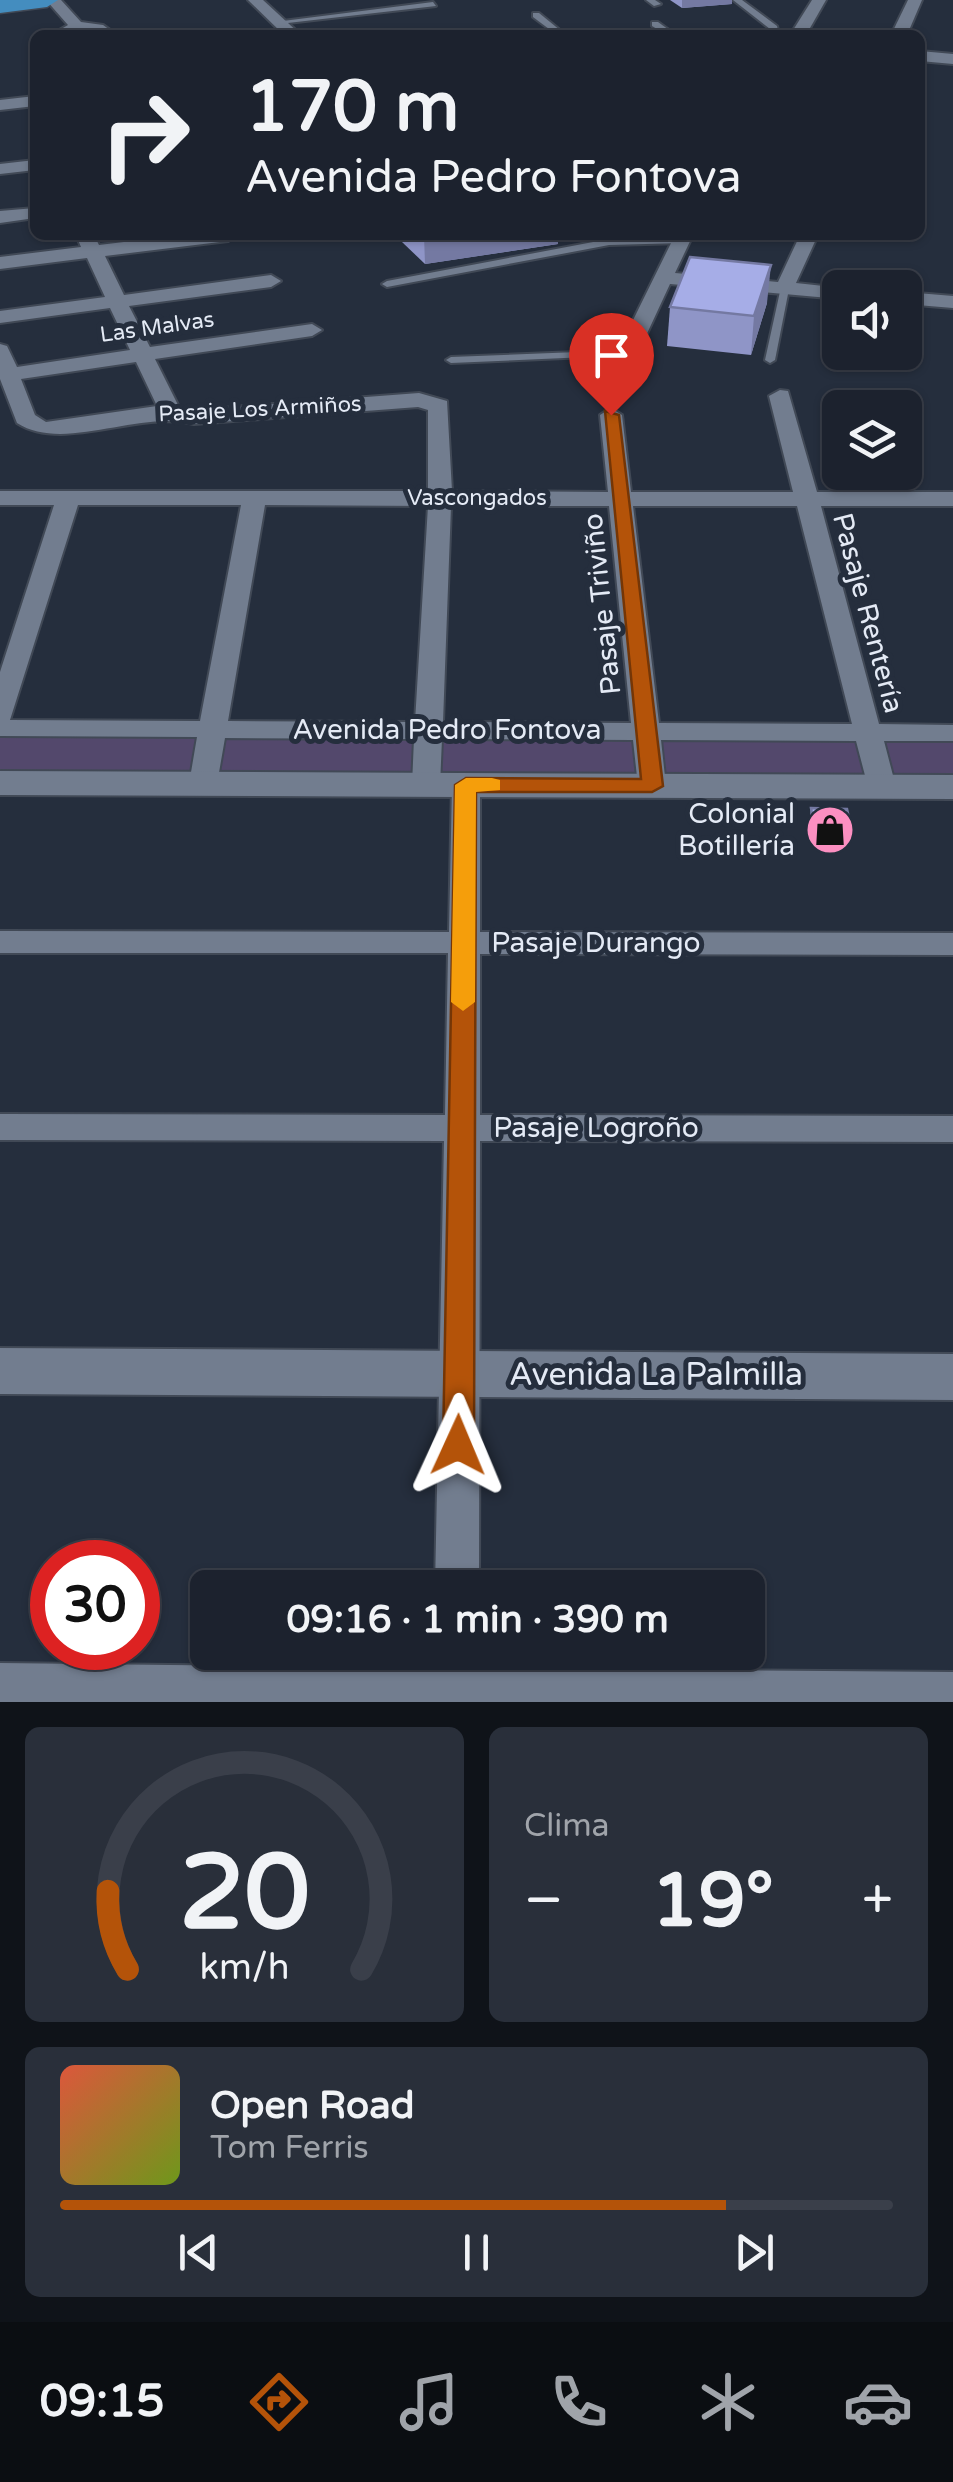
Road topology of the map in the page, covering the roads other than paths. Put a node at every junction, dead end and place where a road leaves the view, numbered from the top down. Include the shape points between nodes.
1 (50, 0) edge
2 (255, 0) edge
3 (738, 0) edge
4 (819, 0) edge
5 (915, 0) edge
6 (434, 4) dead end
7 (0, 6) edge
8 (536, 15) dead end
9 (279, 22) junction
10 (655, 24) dead end
11 (76, 26) junction
12 (68, 30) edge
13 (102, 30) edge
14 (287, 30) edge
15 (556, 30) edge
16 (664, 30) edge
17 (774, 30) edge
18 (801, 30) edge
19 (902, 30) edge
20 (925, 56) edge
21 (953, 59) edge
22 (30, 102) edge
23 (0, 105) edge
24 (30, 166) edge
25 (0, 170) edge
26 (30, 214) edge
27 (0, 217) edge
28 (141, 240) edge
29 (646, 240) edge
30 (681, 240) edge
31 (807, 240) edge
32 (89, 243) edge
33 (0, 263) edge
34 (663, 278) junction
35 (271, 281) dead end
36 (387, 284) dead end
37 (784, 289) junction
38 (822, 292) edge
39 (922, 299) edge
40 (116, 300) junction
41 (953, 302) edge
42 (0, 317) edge
43 (312, 330) dead end
44 (0, 350) edge
45 (628, 353) junction
46 (142, 355) junction
47 (451, 360) dead end
48 (770, 360) dead end
49 (9, 374) junction
50 (614, 381) dead end
51 (780, 396) dead end
52 (170, 411) junction
53 (611, 415) dead end
54 (0, 498) edge
55 (68, 498) junction
56 (254, 498) junction
57 (440, 498) junction
58 (620, 498) junction
59 (807, 498) junction
60 (953, 499) edge
61 (0, 714) edge
62 (0, 728) edge
63 (212, 729) junction
64 (429, 730) junction
65 (646, 731) junction
66 (868, 732) junction
67 (953, 733) edge
68 (0, 783) edge
69 (203, 784) junction
70 (446, 785) junction
71 (652, 786) junction
72 (882, 787) junction
73 (953, 787) edge
74 (0, 942) edge
75 (464, 943) junction
76 (953, 944) edge
77 (0, 1126) edge
78 (462, 1128) junction
79 (953, 1129) edge
80 (0, 1372) edge
81 (459, 1374) junction
82 (953, 1376) edge
83 (457, 1570) edge
84 (456, 1681) edge
85 (0, 1685) edge
86 (953, 1694) edge

1 - 7 main road
1 - 11 street
2 - 9 street
3 - 17 lane
4 - 18 street
5 - 19 street
6 - 9 lane
8 - 15 lane
9 - 14 street
10 - 16 lane
11 - 12 street
11 - 13 street
20 - 21 street
22 - 23 street
24 - 25 street
26 - 27 street
28 - 32 street
29 - 36 lane
30 - 34 street
31 - 37 street
32 - 33 street
32 - 40 street
34 - 37 street
34 - 45 street
35 - 40 street
37 - 38 street
37 - 48 lane
39 - 41 street
40 - 42 street
40 - 46 street
43 - 46 street, Las Malvas
44 - 49 street
45 - 47 lane
45 - 50 street
46 - 49 street, Las Malvas
46 - 52 street
49 - 52 street, Pasaje Los Armiños via 25,418 42,429
51 - 59 street, Pasaje Rentería
52 - 57 street, Pasaje Los Armiños via 194,417 420,400 439,406
53 - 58 street, Pasaje Triviño
54 - 55 street, Vascongados
55 - 56 street, Vascongados
55 - 61 street
56 - 57 street, Vascongados
56 - 63 street
57 - 58 street, Vascongados
57 - 64 street
58 - 59 street, Vascongados
58 - 65 street, Pasaje Triviño
59 - 60 street, Vascongados
59 - 66 street, Pasaje Rentería
62 - 63 street, Avenida Pedro Fontova
63 - 64 street, Avenida Pedro Fontova
63 - 69 street
64 - 65 street, Avenida Pedro Fontova
64 - 70 street
65 - 66 street, Avenida Pedro Fontova
65 - 71 street, Pasaje Triviño
66 - 67 street, Avenida Pedro Fontova
66 - 72 street, Pasaje Rentería
68 - 69 main road, Avenida Pedro Fontova
69 - 70 main road, Avenida Pedro Fontova
70 - 71 main road, Avenida Pedro Fontova
70 - 75 street
71 - 72 main road, Avenida Pedro Fontova
72 - 73 main road, Avenida Pedro Fontova
74 - 75 street, Pasaje Durango
75 - 76 street, Pasaje Durango
75 - 78 street
77 - 78 street, Pasaje Logroño
78 - 79 street, Pasaje Logroño
78 - 81 street
80 - 81 main road, Avenida La Palmilla
81 - 82 main road, Avenida La Palmilla
81 - 83 street
84 - 85 street
84 - 86 street

